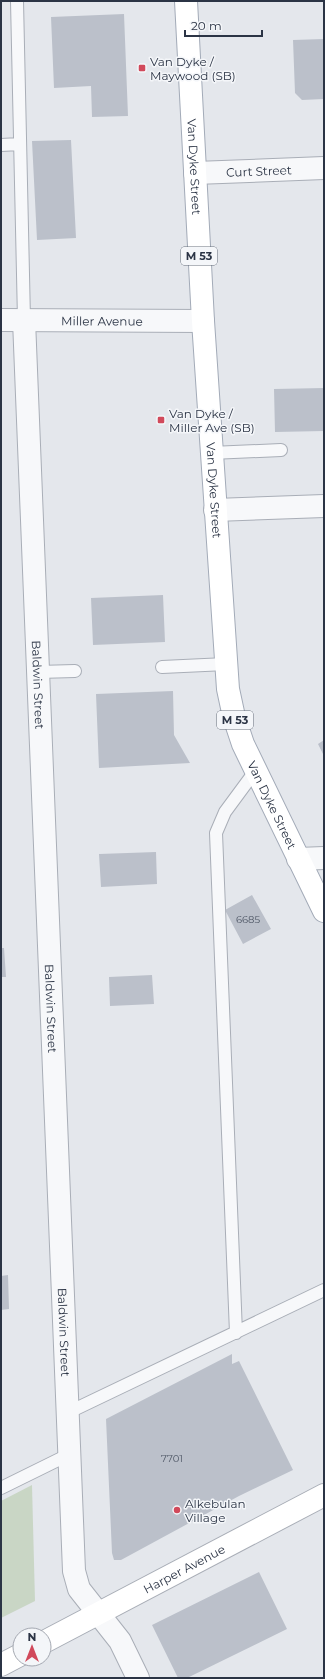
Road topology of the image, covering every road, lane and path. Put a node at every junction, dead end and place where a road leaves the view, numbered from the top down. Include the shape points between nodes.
1 (17, 1) edge
2 (186, 1) edge
3 (1, 144) edge
4 (20, 144) junction
5 (324, 168) edge
6 (195, 173) junction
7 (1, 320) edge
8 (24, 320) junction
9 (203, 321) junction
10 (280, 450) dead end
11 (211, 453) junction
12 (324, 506) edge
13 (215, 510) junction
14 (226, 664) junction
15 (162, 667) dead end
16 (75, 671) dead end
17 (38, 672) junction
18 (256, 770) junction
19 (324, 858) edge
20 (298, 859) junction
21 (324, 911) edge
22 (324, 1290) edge
23 (236, 1333) junction
24 (66, 1413) junction
25 (68, 1455) junction
26 (1, 1488) edge
27 (324, 1495) edge
28 (99, 1613) junction
29 (52, 1638) edge
30 (12, 1659) edge
31 (1, 1665) edge
32 (138, 1678) edge

1 - 4 lane
2 - 6 main road, Van Dyke Street / M 53
3 - 4 lane
4 - 8 lane
5 - 6 street, Curt Street
6 - 9 main road, Van Dyke Street / M 53
7 - 8 street, Miller Avenue
8 - 9 street, Miller Avenue
8 - 17 street, Baldwin Street
9 - 11 main road, Van Dyke Street / M 53
10 - 11 lane
11 - 13 main road, Van Dyke Street / M 53
12 - 13 street
13 - 14 main road, Van Dyke Street / M 53
14 - 15 lane
14 - 18 main road, Van Dyke Street / M 53 via 234,717 243,744
16 - 17 lane
17 - 24 street, Baldwin Street
18 - 20 main road, Van Dyke Street / M 53
18 - 23 lane via 225,812 216,833
19 - 20 street
20 - 21 main road, Van Dyke Street / M 53
22 - 23 lane
23 - 24 lane
24 - 25 street, Baldwin Street
25 - 26 lane
25 - 28 street, Baldwin Street via 74,1571 79,1589
27 - 28 main road, Harper Avenue
28 - 29 main road, Harper Avenue
28 - 32 street, Baldwin Street via 120,1641
30 - 31 main road

